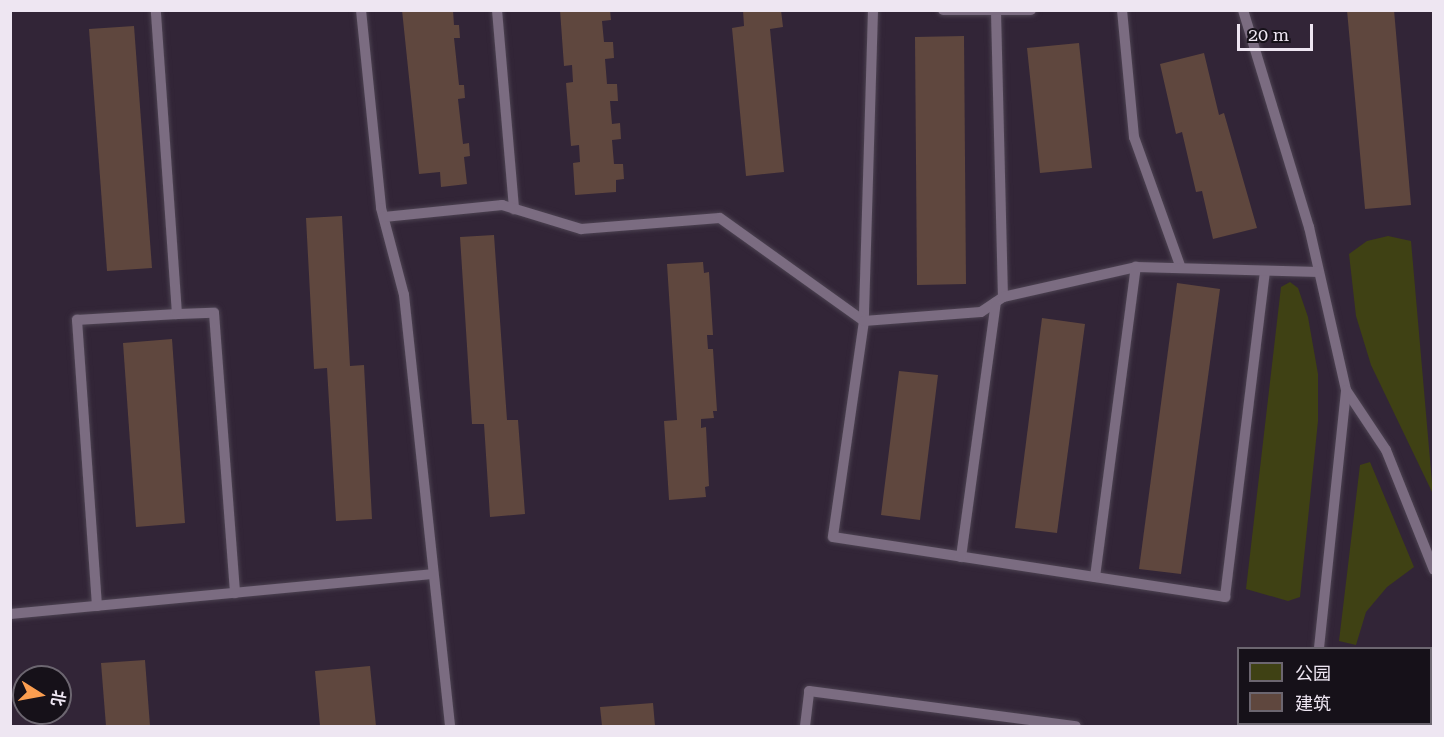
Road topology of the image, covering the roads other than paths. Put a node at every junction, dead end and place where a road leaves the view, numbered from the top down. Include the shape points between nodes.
1 (156, 10) edge
2 (361, 10) edge
3 (497, 10) edge
4 (873, 10) edge
5 (943, 10) edge
6 (1031, 10) edge
7 (1122, 10) edge
8 (1243, 10) edge
9 (996, 12) edge
10 (514, 208) junction
11 (384, 217) junction
12 (1136, 267) junction
13 (1181, 268) junction
14 (1265, 271) junction
15 (1320, 272) junction
16 (999, 300) junction
17 (177, 314) junction
18 (864, 321) junction
19 (1346, 390) junction
20 (962, 557) junction
21 (1434, 570) edge
22 (432, 574) junction
23 (1095, 577) junction
24 (235, 593) junction
25 (97, 606) junction
26 (10, 614) edge
27 (1319, 647) edge
28 (450, 726) edge
29 (805, 726) edge
30 (1074, 726) edge

1 - 17 lane
2 - 11 lane
3 - 10 lane
4 - 18 lane
5 - 9 lane
6 - 9 lane
7 - 13 lane via 1134,137
8 - 15 lane
9 - 16 lane
10 - 11 lane via 502,205
10 - 18 lane via 581,229 720,218
11 - 22 lane via 404,295
12 - 13 lane
12 - 16 lane
12 - 23 lane
13 - 14 lane
14 - 15 lane
14 - 23 lane via 1225,597
15 - 19 lane
16 - 18 lane via 981,312
16 - 20 lane
17 - 24 lane via 214,313
17 - 25 lane via 77,320
18 - 20 lane via 833,537
19 - 21 lane via 1386,450
19 - 27 lane
20 - 23 lane
22 - 24 lane
22 - 28 lane
24 - 25 lane
25 - 26 lane
29 - 30 lane via 809,691

